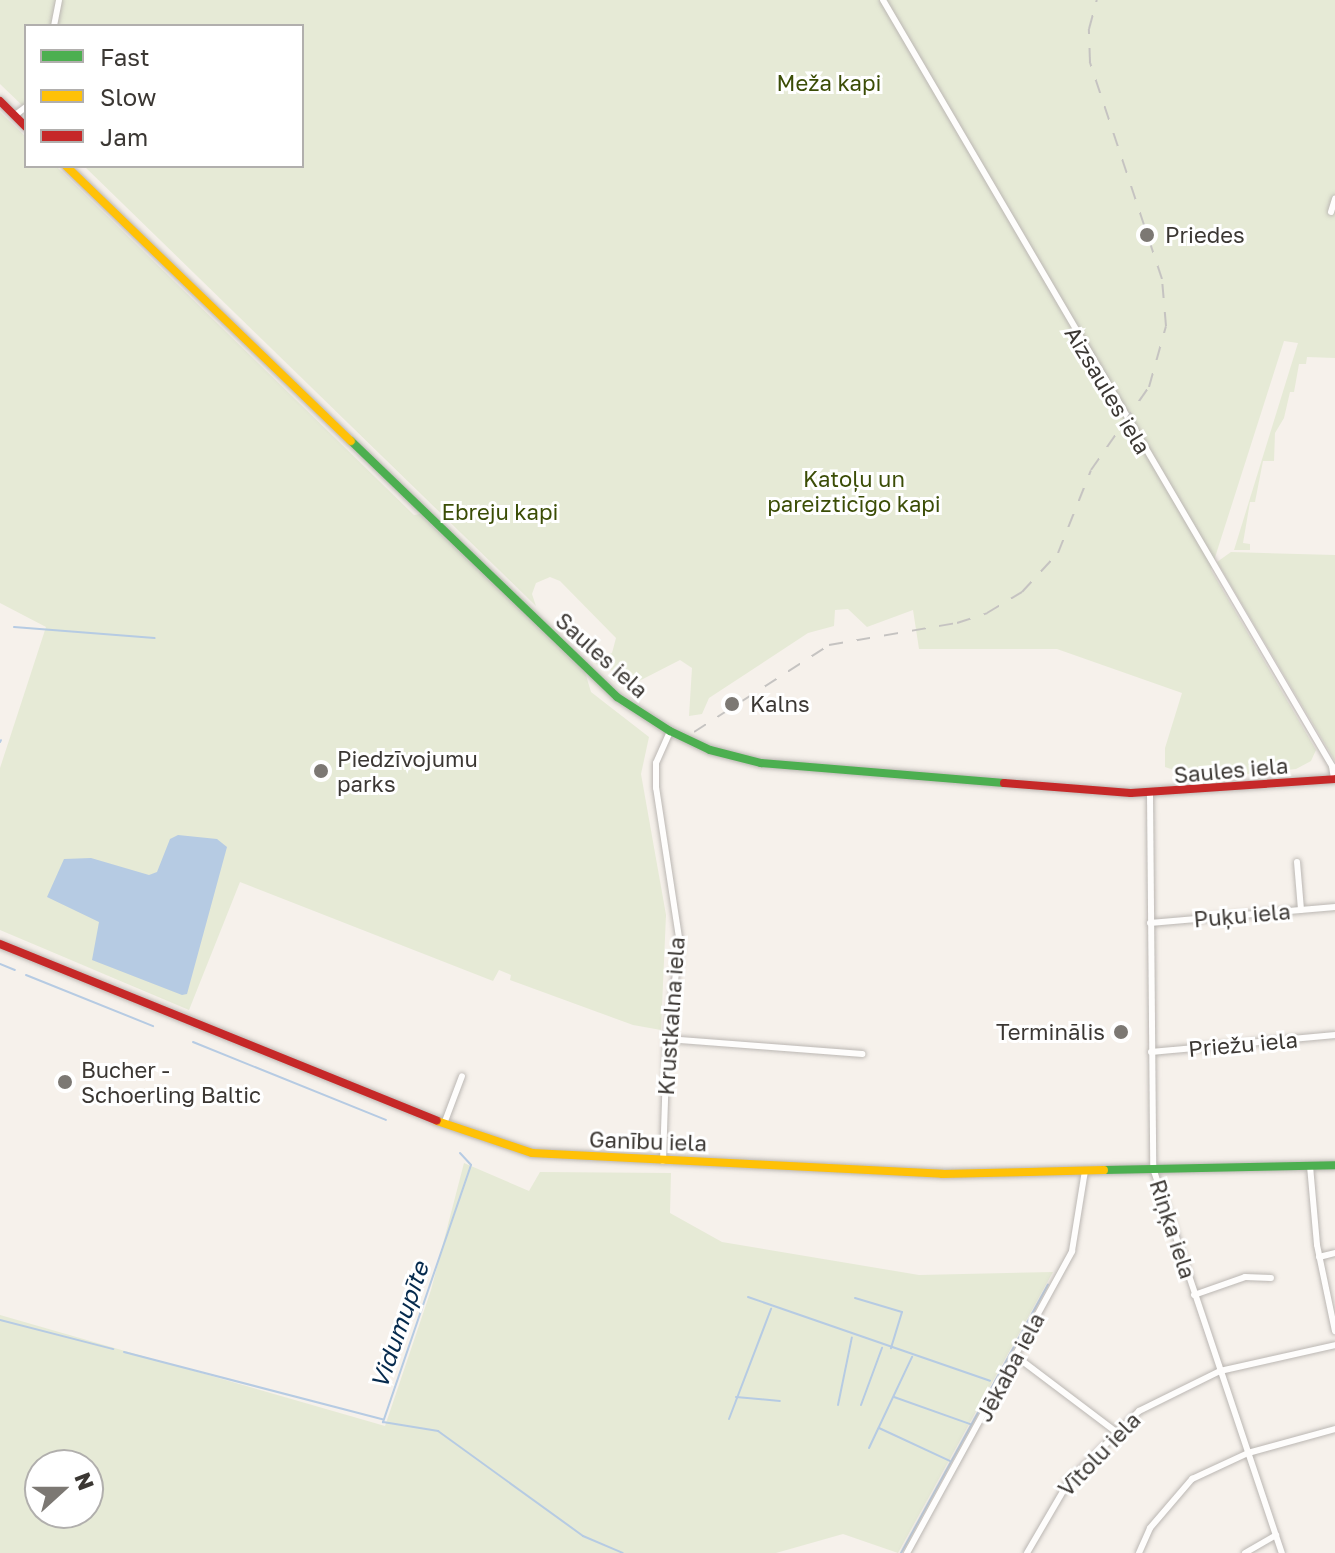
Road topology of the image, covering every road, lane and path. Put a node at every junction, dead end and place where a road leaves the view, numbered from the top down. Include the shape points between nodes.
1 (59, 0) edge
2 (883, 0) edge
3 (54, 24) edge
4 (0, 101) edge
5 (24, 108) edge
6 (14, 116) junction
7 (24, 125) edge
8 (68, 168) edge
9 (1335, 199) edge
10 (1331, 212) dead end
11 (670, 731) junction
12 (1334, 779) edge
13 (1150, 794) junction
14 (1297, 862) dead end
15 (1335, 907) edge
16 (1301, 910) junction
17 (1150, 923) junction
18 (0, 944) edge
19 (1335, 1035) edge
20 (667, 1039) junction
21 (1151, 1052) junction
22 (862, 1054) dead end
23 (462, 1076) dead end
24 (444, 1124) junction
25 (663, 1161) junction
26 (1335, 1165) edge
27 (1310, 1166) junction
28 (1153, 1168) junction
29 (1085, 1171) junction
30 (1335, 1253) edge
31 (1319, 1257) junction
32 (1271, 1278) dead end
33 (1194, 1295) junction
34 (1335, 1331) edge
35 (1335, 1345) edge
36 (1017, 1357) junction
37 (1220, 1371) junction
38 (1335, 1429) edge
39 (1115, 1431) junction
40 (1248, 1453) junction
41 (1276, 1535) junction
42 (907, 1553) edge
43 (1027, 1553) edge
44 (1139, 1553) edge
45 (1245, 1553) edge
46 (1282, 1553) edge

1 - 3 street
2 - 12 street, Aizsaules iela via 1091,363 1332,766
4 - 6 street
5 - 6 street
6 - 7 street
8 - 11 street, Saules iela via 617,697
9 - 10 street
11 - 13 street, Saules iela via 710,750 761,763
11 - 20 street, Krustkalna iela via 656,763 680,944
12 - 13 street, Saules iela
13 - 17 street, Riņķa iela
14 - 16 street
15 - 16 street, Puķu iela
16 - 17 street, Puķu iela
17 - 21 street, Riņķa iela
18 - 24 street, Ganību iela
19 - 21 street, Priežu iela
20 - 22 street
20 - 25 street, Krustkalna iela
21 - 28 street, Riņķa iela
23 - 24 street
24 - 25 street, Ganību iela via 532,1153
25 - 29 street, Ganību iela via 942,1174
26 - 27 street, Ganību iela
27 - 28 street, Ganību iela
27 - 31 street
28 - 29 street, Ganību iela
28 - 33 street, Riņķa iela
29 - 36 street, Jēkaba iela via 1081,1222 1072,1251
30 - 31 street
31 - 34 street
32 - 33 street via 1245,1277
33 - 37 street, Riņķa iela
35 - 37 street, Vītolu iela
36 - 39 street
36 - 42 street, Jēkaba iela
37 - 39 street, Vītolu iela via 1161,1397
37 - 40 street, Riņķa iela
38 - 40 street
39 - 43 street, Vītolu iela via 1050,1507
40 - 41 street, Riņķa iela
40 - 44 street via 1192,1479 1150,1528
41 - 45 street
41 - 46 street, Riņķa iela

